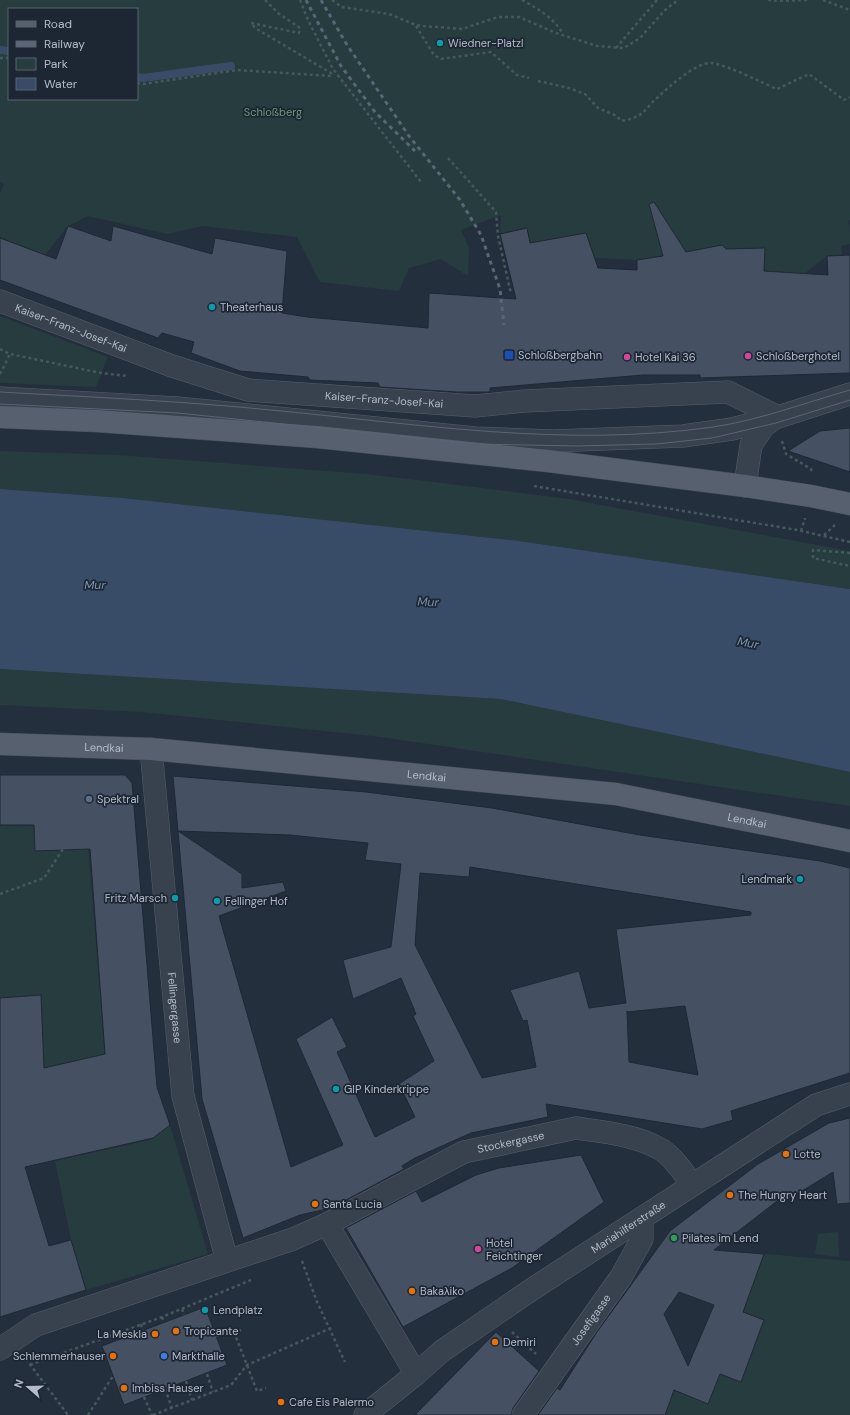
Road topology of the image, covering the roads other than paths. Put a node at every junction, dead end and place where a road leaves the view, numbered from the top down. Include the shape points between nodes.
1 (0, 301) edge
2 (850, 394) edge
3 (0, 398) edge
4 (0, 417) edge
5 (775, 418) junction
6 (745, 486) junction
7 (850, 504) edge
8 (0, 744) edge
9 (151, 749) junction
10 (850, 841) edge
11 (850, 1094) edge
12 (692, 1185) junction
13 (642, 1218) junction
14 (327, 1224) junction
15 (227, 1261) junction
16 (0, 1349) edge
17 (416, 1374) junction
18 (365, 1415) edge
19 (523, 1415) edge

1 - 5 street, Kaiser-Franz-Josef-Kai via 172,366 248,390 475,406 525,401 728,392 774,414
2 - 5 street
3 - 5 street via 178,408 475,438 553,441 683,436 732,429
4 - 6 main road via 97,421 317,437 548,461
5 - 6 street via 764,426 751,445
6 - 7 main road
8 - 9 main road, Lendkai
9 - 10 main road, Lendkai via 616,794
9 - 15 street, Fellingergasse via 183,1096
11 - 12 street, Mariahilferstraße via 816,1105
12 - 13 street, Mariahilferstraße
12 - 14 street, Stockergasse via 663,1151 650,1144 616,1134 576,1128 464,1152
13 - 17 street, Mariahilferstraße via 442,1351
13 - 19 street, Josefigasse via 642,1239 621,1277
14 - 15 street
14 - 17 street
15 - 16 street via 36,1325
17 - 18 street

